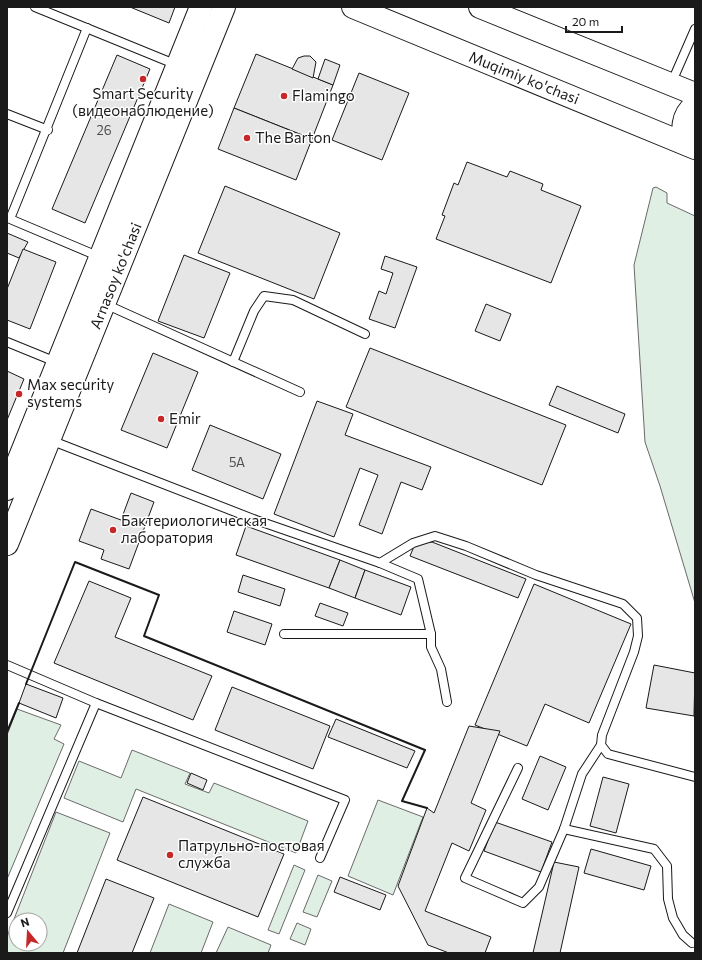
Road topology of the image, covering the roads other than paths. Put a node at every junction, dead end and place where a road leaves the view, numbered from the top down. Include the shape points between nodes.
1 (35, 7) edge
2 (201, 7) edge
3 (224, 7) edge
4 (353, 7) edge
5 (480, 7) edge
6 (87, 28) junction
7 (695, 29) edge
8 (178, 65) junction
9 (671, 84) junction
10 (695, 94) edge
11 (695, 105) edge
12 (7, 114) edge
13 (48, 130) junction
14 (692, 147) edge
15 (100, 258) junction
16 (104, 304) junction
17 (365, 334) dead end
18 (7, 342) edge
19 (233, 362) junction
20 (58, 363) junction
21 (300, 392) dead end
22 (49, 439) junction
23 (7, 489) edge
24 (7, 544) edge
25 (380, 563) junction
26 (284, 634) dead end
27 (431, 634) junction
28 (7, 665) edge
29 (446, 702) dead end
30 (96, 703) junction
31 (601, 745) junction
32 (518, 768) dead end
33 (695, 777) edge
34 (564, 830) junction
35 (320, 858) dead end
36 (7, 913) edge
37 (692, 943) dead end

1 - 6 lane
2 - 8 main road, Arnasoy ko'chasi
3 - 16 main road, Arnasoy ko'chasi
4 - 14 main road, Muqimiy ko'chasi
5 - 9 main road
6 - 8 lane
6 - 13 lane
7 - 9 lane
8 - 15 main road, Arnasoy ko'chasi
9 - 10 main road
11 - 14 main road via 689,110 683,124 685,138
12 - 13 lane
13 - 15 lane via 10,219
15 - 20 main road, Arnasoy ko'chasi
16 - 19 lane
16 - 22 main road, Arnasoy ko'chasi
17 - 19 lane via 293,300 264,296 254,311
18 - 20 lane
19 - 21 lane
20 - 23 main road, Arnasoy ko'chasi
22 - 24 main road, Arnasoy ko'chasi
22 - 25 lane via 256,520
25 - 27 lane via 418,579
25 - 31 lane via 413,543 435,536 536,575 623,604 637,618 638,636 602,734
26 - 27 lane
27 - 29 lane via 431,647 441,669
28 - 30 lane
30 - 35 lane via 345,800
30 - 36 lane
31 - 33 lane via 608,754
31 - 34 lane via 582,774
32 - 34 lane via 465,878 523,903 538,887
34 - 37 lane via 654,849 667,866 668,899 673,918 683,936

